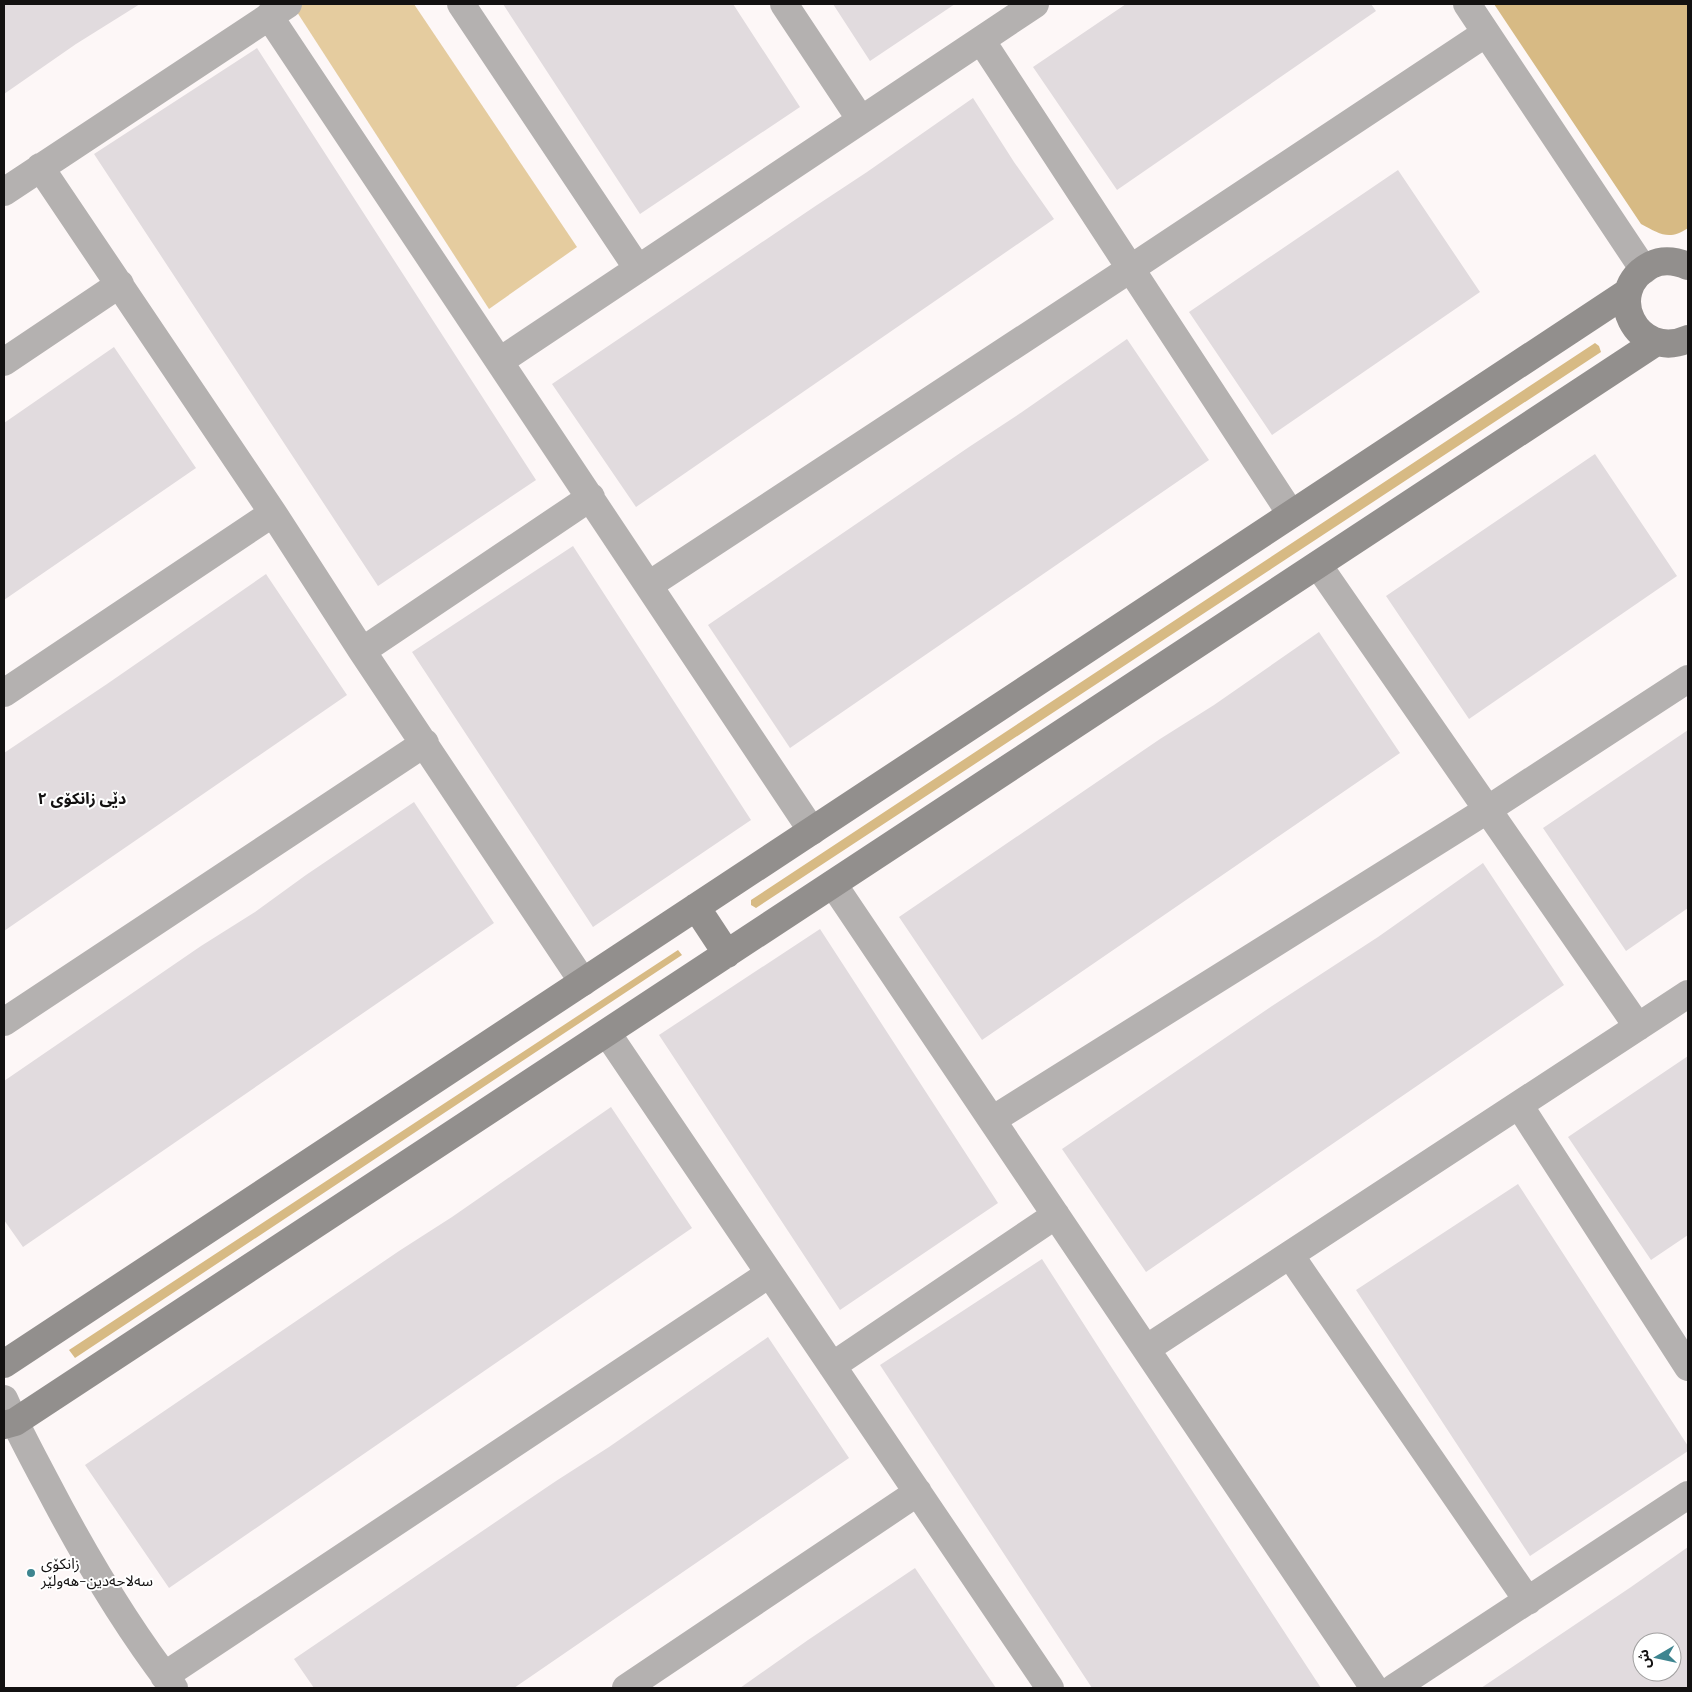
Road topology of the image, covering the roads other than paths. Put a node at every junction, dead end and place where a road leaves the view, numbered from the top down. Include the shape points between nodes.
1 (461, 4) edge
2 (784, 4) edge
3 (1035, 4) edge
4 (1466, 4) edge
5 (279, 10) edge
6 (1486, 33) junction
7 (981, 40) junction
8 (861, 120) junction
9 (40, 167) junction
10 (4, 192) edge
11 (1683, 260) edge
12 (638, 269) junction
13 (1130, 269) junction
14 (1644, 270) junction
15 (120, 284) junction
16 (1628, 292) junction
17 (1688, 339) edge
18 (1656, 342) junction
19 (500, 361) junction
20 (4, 362) edge
21 (591, 498) junction
22 (272, 513) junction
23 (1291, 514) junction
24 (1318, 565) junction
25 (649, 585) junction
26 (362, 651) junction
27 (1688, 679) edge
28 (4, 693) edge
29 (425, 743) junction
30 (1487, 810) junction
31 (812, 831) junction
32 (833, 884) junction
33 (696, 907) junction
34 (727, 954) junction
35 (583, 982) junction
36 (1688, 994) edge
37 (4, 1022) edge
38 (1638, 1027) junction
39 (607, 1033) junction
40 (1518, 1105) junction
41 (992, 1120) junction
42 (1056, 1215) junction
43 (1290, 1255) junction
44 (769, 1274) junction
45 (1678, 1329) edge
46 (1146, 1349) junction
47 (4, 1364) edge
48 (832, 1366) junction
49 (1688, 1367) edge
50 (7, 1415) edge
51 (918, 1492) junction
52 (1688, 1495) edge
53 (1528, 1600) junction
54 (169, 1682) edge
55 (626, 1688) edge
56 (1050, 1688) edge
57 (1374, 1688) edge
58 (1394, 1688) edge

1 - 12 street
2 - 8 street
3 - 7 street
4 - 6 street
5 - 9 street
5 - 19 street
6 - 13 street
6 - 14 street
7 - 8 street
7 - 13 street
8 - 12 street
9 - 10 street
9 - 15 street
11 - 14 street via 1655,263
12 - 19 street
13 - 23 street
13 - 25 street
14 - 16 street
15 - 20 street
15 - 22 street
16 - 18 street via 1628,314 1632,322 1640,333
16 - 23 street
17 - 18 street via 1676,344
18 - 24 street
19 - 21 street
21 - 25 street
21 - 26 street
22 - 26 street
22 - 28 street
23 - 31 street
24 - 30 street
24 - 32 street
25 - 31 street
26 - 29 street
27 - 30 street
29 - 35 street
29 - 37 street
30 - 38 street
30 - 41 street
31 - 33 street
32 - 34 street
32 - 41 street
33 - 34 street
33 - 35 street
34 - 39 street
35 - 47 street
36 - 38 street
38 - 40 street
39 - 44 street
39 - 50 street
40 - 43 street
40 - 45 street
41 - 42 street
42 - 46 street
42 - 48 street
43 - 46 street
43 - 53 street
44 - 48 street
44 - 54 street
45 - 49 street
46 - 57 street
48 - 51 street
50 - 54 street via 117,1607
51 - 55 street
51 - 56 street
52 - 53 street
53 - 58 street

